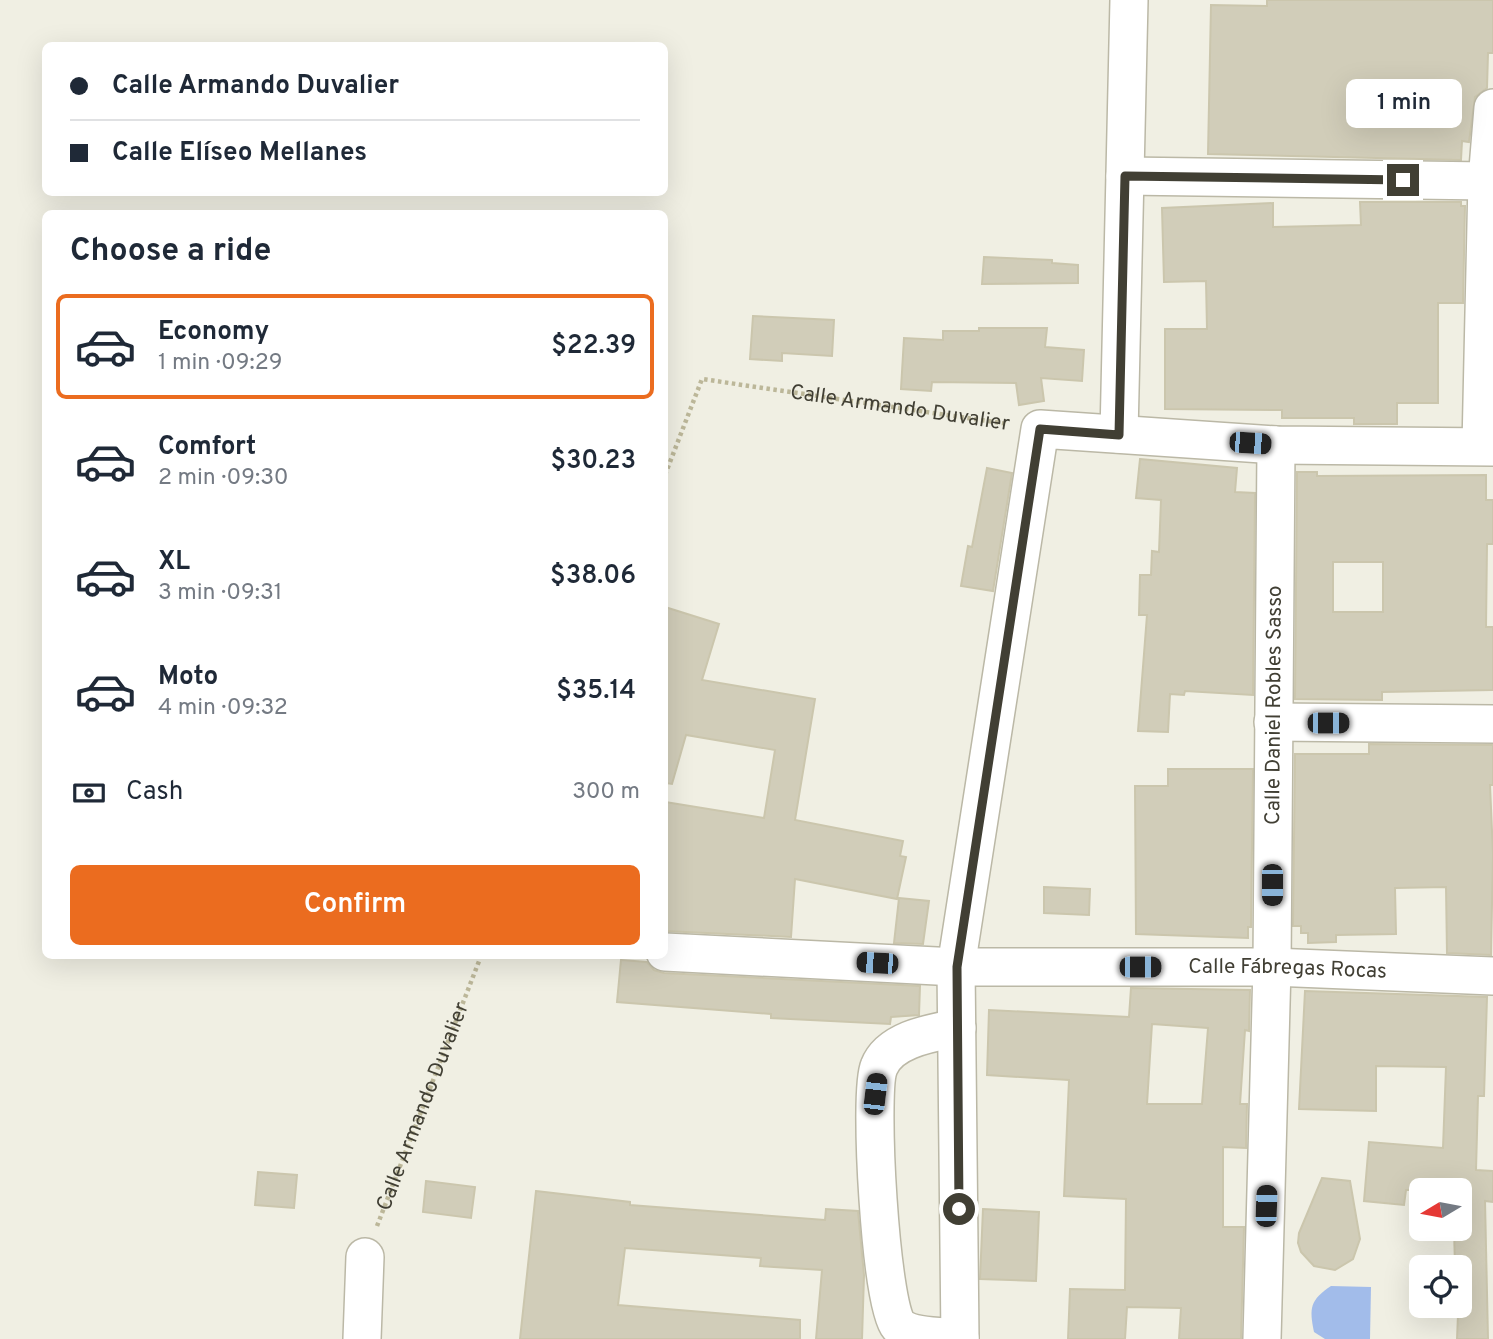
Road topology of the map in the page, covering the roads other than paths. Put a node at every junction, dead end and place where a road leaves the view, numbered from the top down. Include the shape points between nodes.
1 (1129, 0) edge
2 (1493, 108) edge
3 (1125, 176) junction
4 (1487, 181) junction
5 (1119, 435) junction
6 (1276, 445) junction
7 (1487, 447) edge
8 (1273, 722) junction
9 (1493, 724) edge
10 (668, 952) edge
11 (957, 967) junction
12 (1272, 967) junction
13 (1493, 975) edge
14 (957, 1028) junction
15 (365, 1256) road end
16 (960, 1338) edge
17 (362, 1339) edge
18 (1262, 1339) edge

1 - 3 street
2 - 4 street
3 - 4 street
3 - 5 street
4 - 7 street
5 - 6 street
5 - 11 street, Calle Armando Duvalier via 1040,429
6 - 7 street
6 - 8 street, Calle Daniel Robles Sasso
8 - 9 street
8 - 12 street, Calle Daniel Robles Sasso
10 - 11 street, Calle Fábregas Rocas
11 - 12 street, Calle Fábregas Rocas
11 - 14 street, Calle Armando Duvalier
12 - 13 street, Calle Fábregas Rocas
12 - 18 street, Calle Daniel Robles Sasso
14 - 16 street, Calle Armando Duvalier
14 - 16 street via 927,1034 894,1049 879,1066 875,1094 876,1165 892,1314 899,1326 912,1332
15 - 17 street

